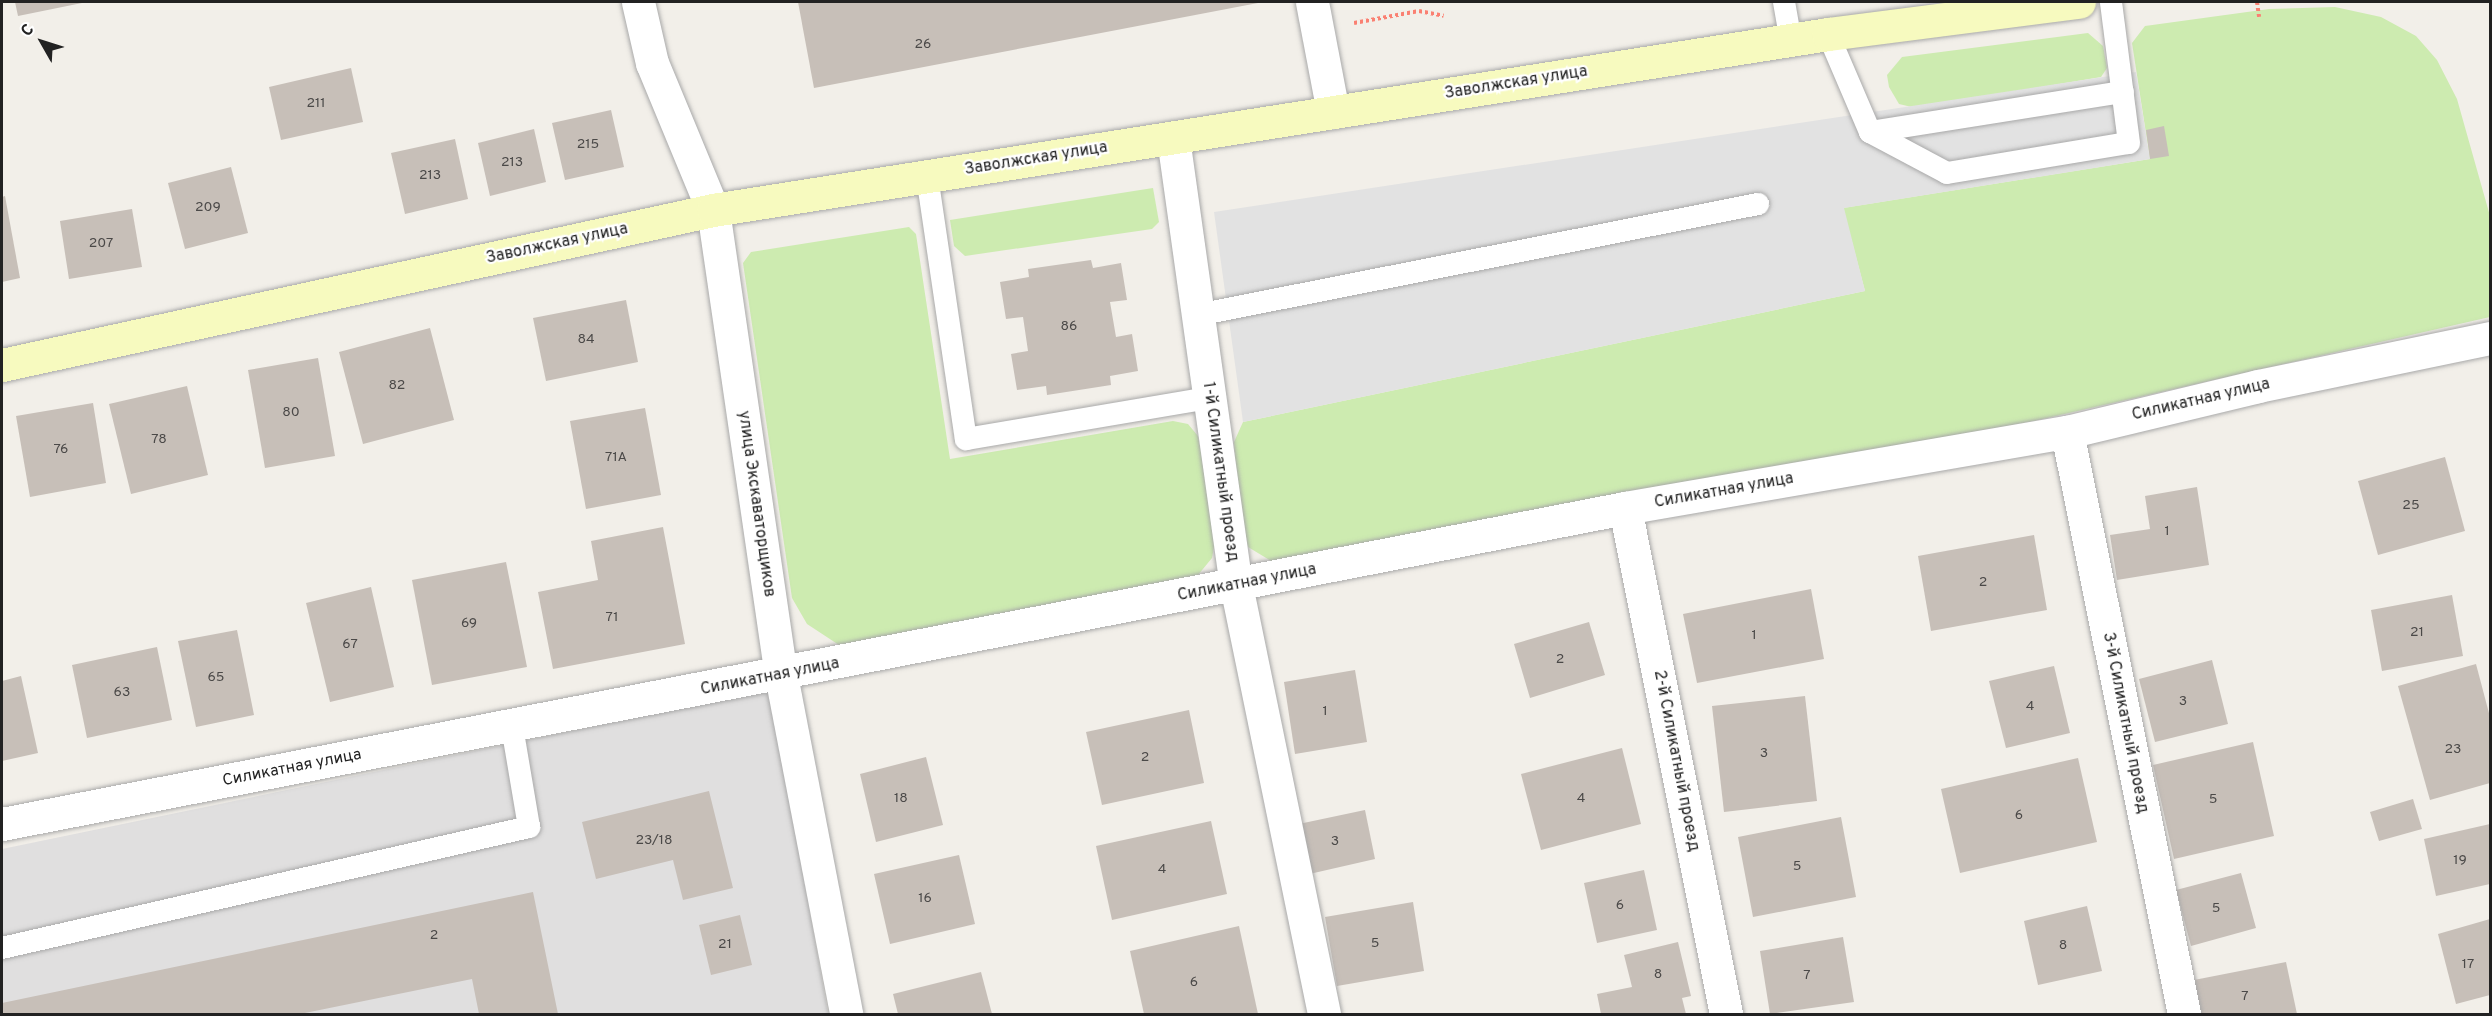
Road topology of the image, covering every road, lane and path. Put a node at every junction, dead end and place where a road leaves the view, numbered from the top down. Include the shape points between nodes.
1 (638, 2) edge
2 (1784, 2) edge
3 (2079, 2) edge
4 (2111, 2) edge
5 (2257, 2) edge
6 (1314, 11) edge
7 (1444, 16) dead end
8 (2259, 17) dead end
9 (1828, 34) junction
10 (1791, 40) junction
11 (2123, 92) junction
12 (1333, 112) junction
13 (1870, 132) junction
14 (1173, 138) junction
15 (927, 176) junction
16 (1758, 204) dead end
17 (713, 210) junction
18 (1197, 315) junction
19 (2489, 344) edge
20 (2, 365) edge
21 (1209, 398) junction
22 (2067, 432) junction
23 (1625, 508) junction
24 (1236, 585) junction
25 (781, 675) junction
26 (512, 726) junction
27 (2, 824) edge
28 (2, 948) edge
29 (846, 1014) edge
30 (1324, 1014) edge
31 (1726, 1014) edge
32 (2184, 1014) edge

1 - 17 street, улица Экскаваторщиков via 652,63
2 - 10 lane
3 - 9 main road, Заволжская улица
4 - 11 lane
5 - 8 path
6 - 7 path via 1362,24 1419,11
6 - 12 street
9 - 10 main road, Заволжская улица
9 - 13 lane
10 - 12 main road, Заволжская улица
11 - 13 lane
11 - 13 lane via 2129,143 1947,173
12 - 14 main road, Заволжская улица
14 - 15 main road, Заволжская улица
14 - 18 street, 1-й Силикатный проезд
15 - 17 main road, Заволжская улица
15 - 21 lane via 966,439
16 - 18 lane
17 - 20 main road, Заволжская улица
17 - 25 street, улица Экскаваторщиков
18 - 21 street, 1-й Силикатный проезд
19 - 22 street, Силикатная улица via 2258,386
21 - 24 street, 1-й Силикатный проезд
22 - 23 street, Силикатная улица
22 - 32 street, 3-й Силикатный проезд
23 - 24 street, Силикатная улица
23 - 31 street, 2-й Силикатный проезд
24 - 25 street, Силикатная улица
24 - 30 street, 1-й Силикатный проезд
25 - 26 street, Силикатная улица
25 - 29 street, улица Экскаваторщиков
26 - 27 street, Силикатная улица
26 - 28 lane via 529,827

